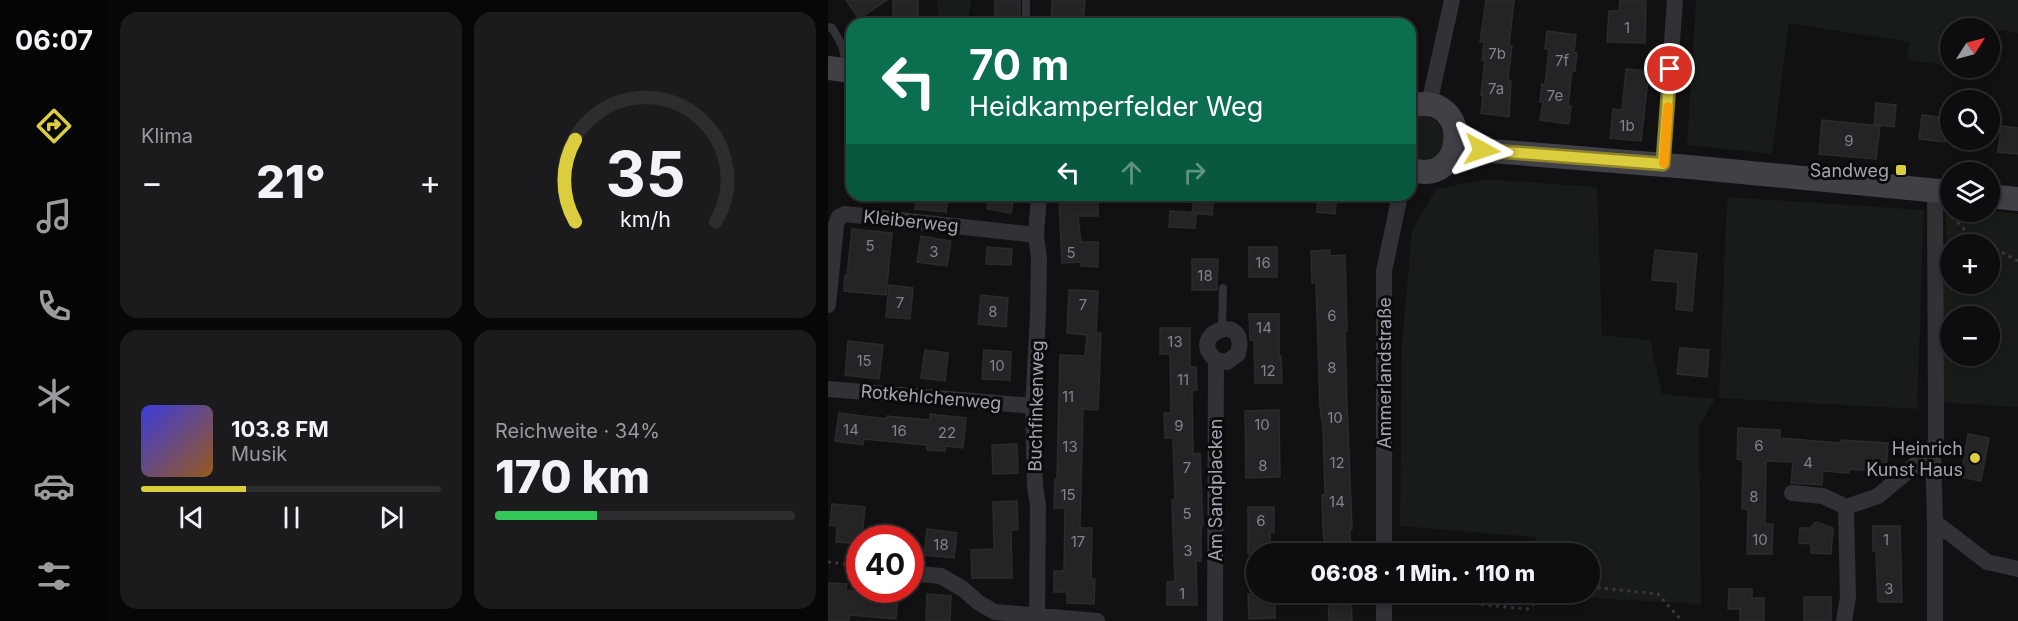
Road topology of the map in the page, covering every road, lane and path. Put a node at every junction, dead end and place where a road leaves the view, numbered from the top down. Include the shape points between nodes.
1 (1026, 0) edge
2 (1452, 0) edge
3 (1675, 0) edge
4 (1026, 18) edge
5 (828, 27) edge
6 (841, 70) edge
7 (1420, 105) edge
8 (1455, 148) junction
9 (1663, 164) junction
10 (1416, 170) edge
11 (1940, 194) edge
12 (2000, 197) edge
13 (2018, 199) edge
14 (1039, 201) edge
15 (1399, 201) edge
16 (1036, 235) junction
17 (2000, 251) edge
18 (2018, 261) edge
19 (1223, 288) dead end
20 (828, 305) edge
21 (1222, 328) junction
22 (1216, 360) junction
23 (828, 389) edge
24 (1034, 406) junction
25 (1933, 450) junction
26 (1791, 493) dead end
27 (1846, 507) junction
28 (1935, 522) junction
29 (1384, 543) edge
30 (828, 562) edge
31 (846, 564) edge
32 (2018, 569) edge
33 (924, 574) edge
34 (1600, 588) edge
35 (1388, 603) edge
36 (1472, 603) edge
37 (1535, 603) edge
38 (1037, 619) edge
39 (1097, 621) edge
40 (1215, 621) edge
41 (1384, 621) edge
42 (1682, 621) edge
43 (1844, 621) edge
44 (1935, 621) edge

1 - 4 lane
2 - 7 street
3 - 9 street
5 - 6 lane via 841,42 846,59
7 - 8 street via 1446,113 1452,120 1457,138
8 - 9 street
8 - 10 street via 1436,170
9 - 11 street
11 - 25 street
12 - 13 street
14 - 16 street, Buchfinkenweg
15 - 29 street, Ammerlandstraße via 1384,271
16 - 20 street, Kleiberweg via 845,214 836,225
16 - 24 street, Buchfinkenweg via 1039,259
17 - 18 path
19 - 21 lane, Am Sandplacken
21 - 22 street, Am Sandplacken via 1209,337 1208,348
21 - 22 street via 1238,335 1241,344 1238,354 1227,362
22 - 40 street, Am Sandplacken
23 - 24 street, Rotkehlchenweg
24 - 38 street, Buchfinkenweg
25 - 27 street via 1878,496
25 - 28 street
26 - 27 street via 1823,496
27 - 43 street via 1848,597
28 - 32 street via 1987,562
28 - 44 street
30 - 31 path
33 - 38 street via 941,576 995,612
34 - 42 path via 1658,594
35 - 41 street
36 - 37 path via 1527,609
38 - 39 street

